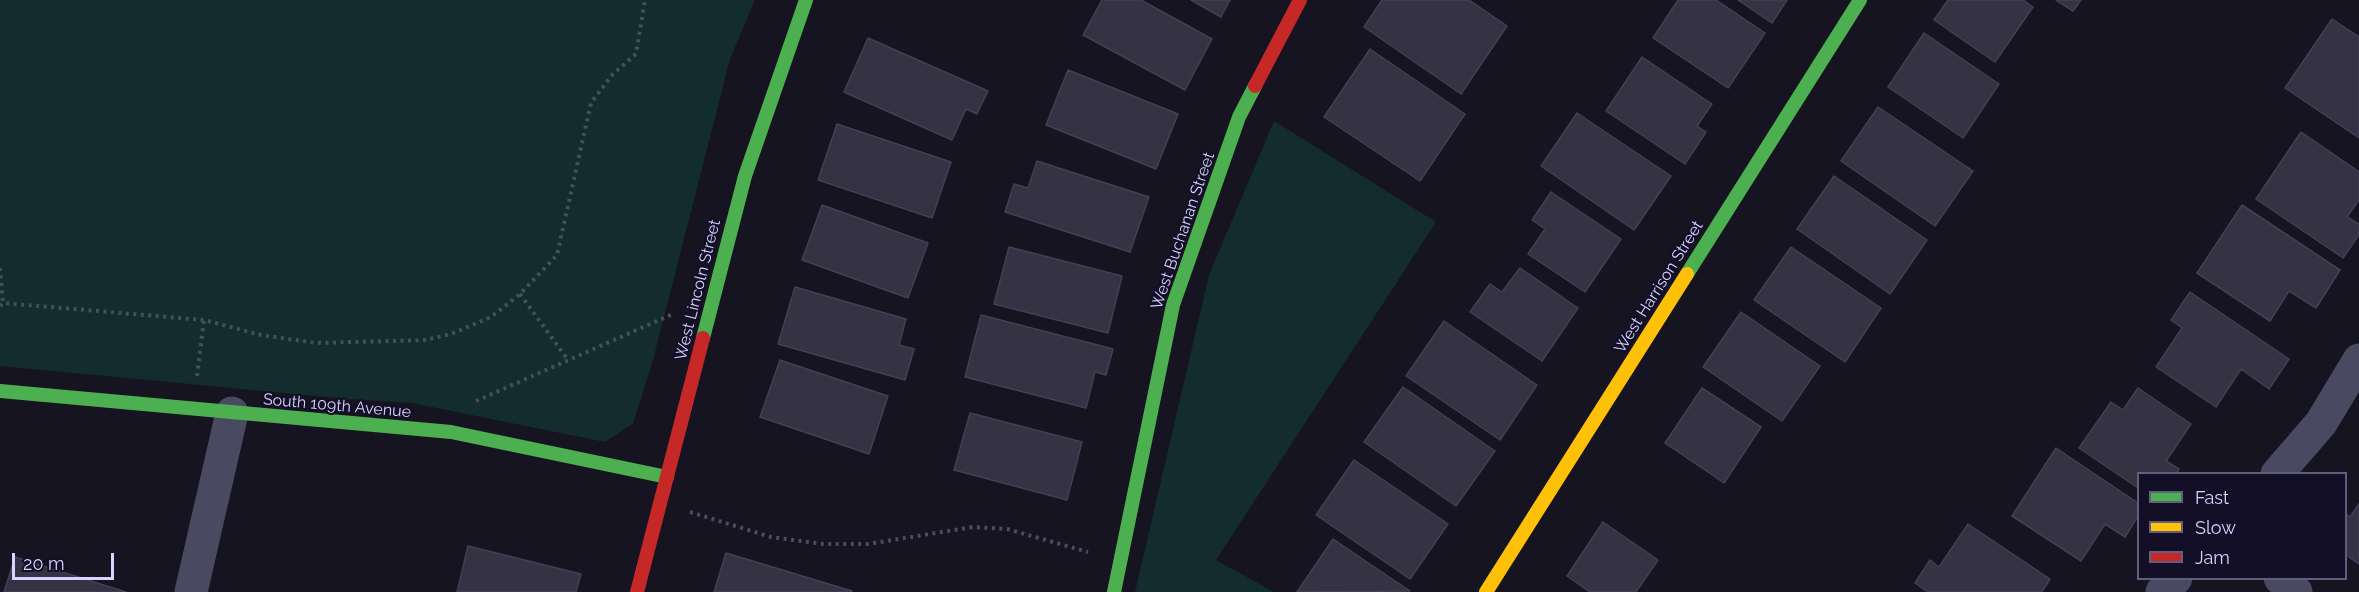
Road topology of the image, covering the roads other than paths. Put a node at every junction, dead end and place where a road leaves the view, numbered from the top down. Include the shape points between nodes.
1 (806, 0) edge
2 (1300, 0) edge
3 (1860, 0) edge
4 (2359, 360) edge
5 (0, 392) edge
6 (232, 413) junction
7 (2279, 472) edge
8 (667, 477) junction
9 (2175, 580) edge
10 (2281, 580) edge
11 (191, 592) edge
12 (637, 592) edge
13 (1114, 592) edge
14 (1486, 592) edge
15 (2162, 592) edge
16 (2296, 592) edge

1 - 8 street, West Lincoln Street via 745,176
2 - 13 street, West Buchanan Street via 1239,117 1173,305
3 - 14 street, West Harrison Street
4 - 7 street via 2321,423
5 - 6 street, South 109th Avenue
6 - 8 street, South 109th Avenue via 451,432
6 - 11 street
8 - 12 street, West Lincoln Street
9 - 15 street
10 - 16 street

